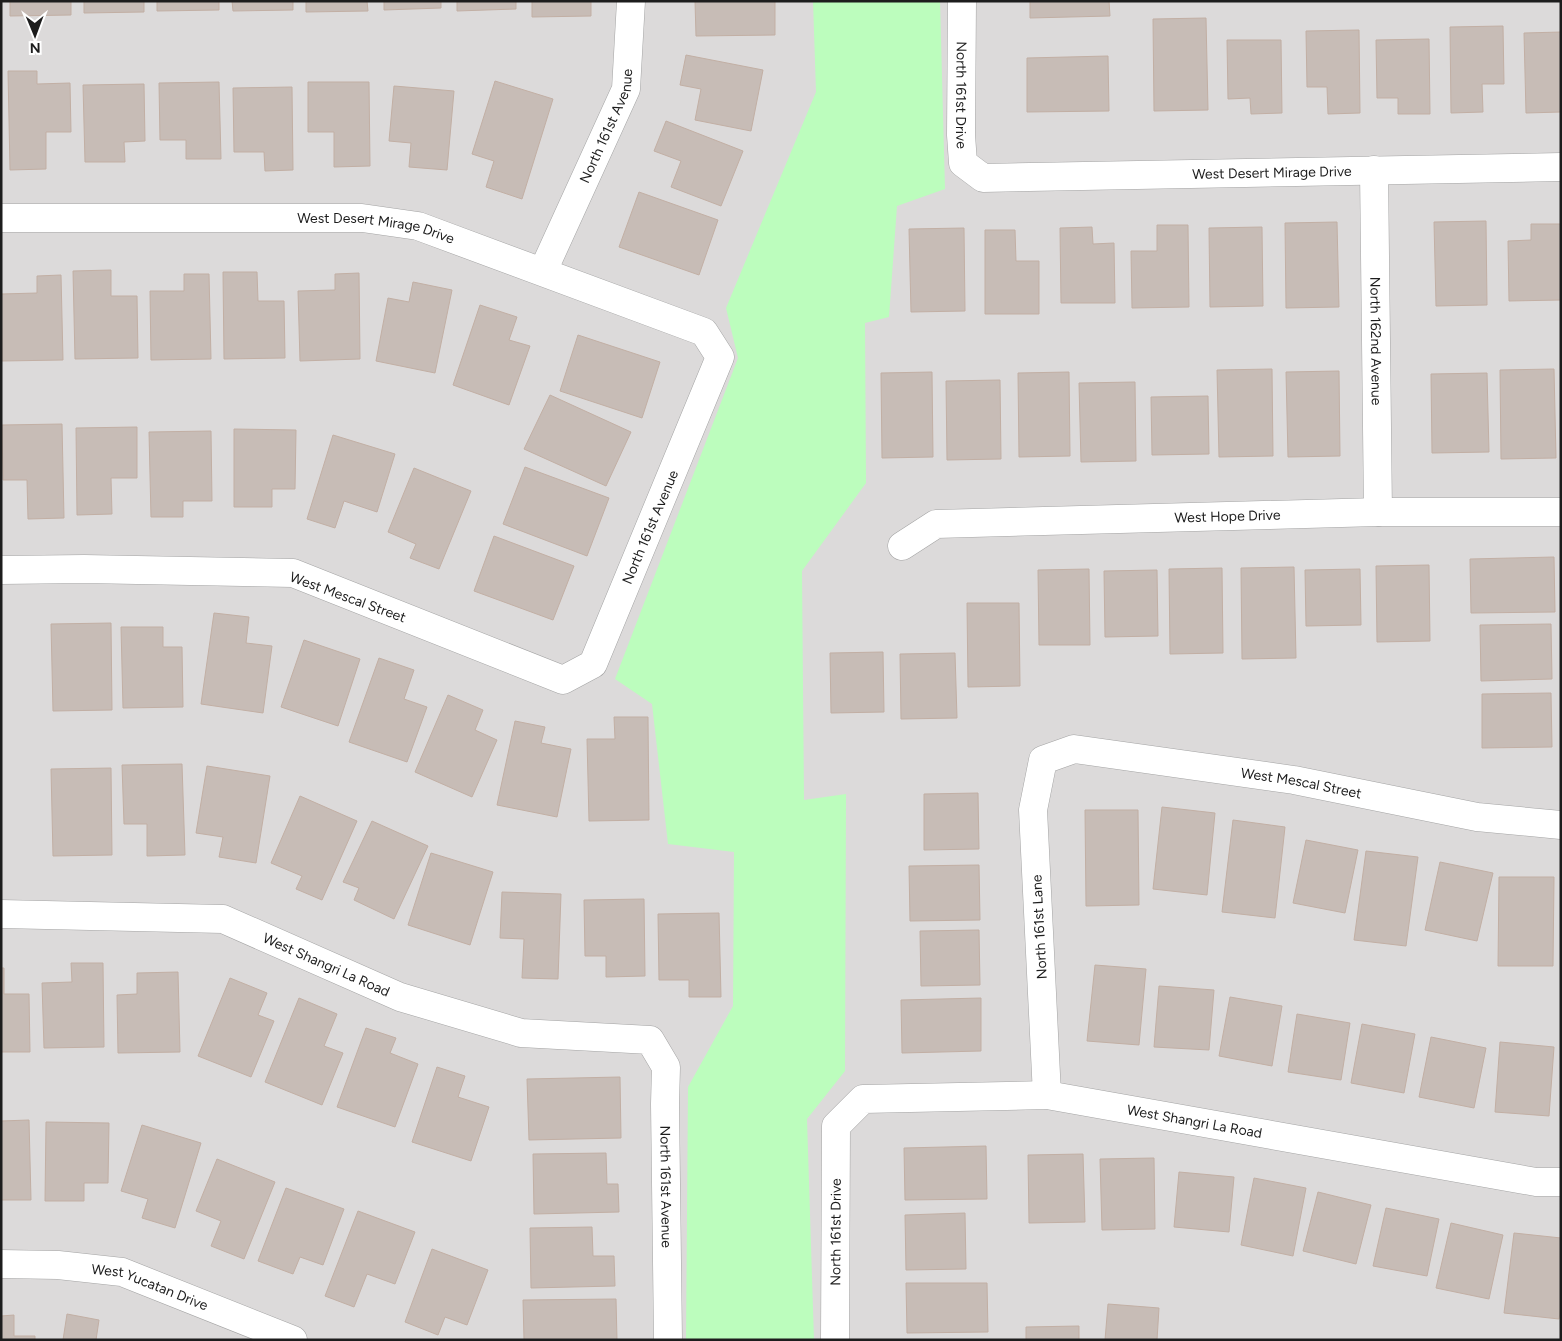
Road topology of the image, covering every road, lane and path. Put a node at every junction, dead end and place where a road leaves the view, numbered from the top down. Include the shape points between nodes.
1 (631, 1) edge
2 (962, 1) edge
3 (1561, 167) edge
4 (1374, 170) junction
5 (983, 178) joint
6 (1, 218) edge
7 (543, 272) junction
8 (720, 357) joint
9 (1378, 512) junction
10 (1561, 512) edge
11 (902, 546) dead end
12 (1, 570) edge
13 (563, 680) joint
14 (1043, 760) joint
15 (1561, 824) edge
16 (1, 914) edge
17 (650, 1040) joint
18 (1047, 1095) junction
19 (836, 1126) joint
20 (1561, 1182) edge
21 (1, 1264) edge
22 (293, 1340) edge
23 (668, 1340) edge
24 (835, 1340) edge

1 - 7 street, North 161st Avenue via 626,89
2 - 5 street, North 161st Drive via 963,162
3 - 4 street, West Desert Mirage Drive
4 - 5 street, West Desert Mirage Drive
4 - 9 street, North 162nd Avenue
6 - 7 street, West Desert Mirage Drive via 362,218 418,226
7 - 8 street, West Desert Mirage Drive via 704,332
8 - 13 street, North 161st Avenue via 593,664
9 - 10 street, West Hope Drive
9 - 11 street, West Hope Drive via 936,524
12 - 13 street, West Mescal Street via 293,573
14 - 15 street, West Mescal Street via 1074,749 1294,780 1477,817
14 - 18 street, North 161st Lane via 1033,810
16 - 17 street, West Shangri La Road via 223,919 400,997 521,1033
17 - 23 street, North 161st Avenue via 666,1067
18 - 19 street, West Shangri La Road via 863,1099
18 - 20 street, West Shangri La Road via 1536,1182
19 - 24 street, North 161st Drive
21 - 22 street, West Yucatan Drive via 58,1265 122,1272

